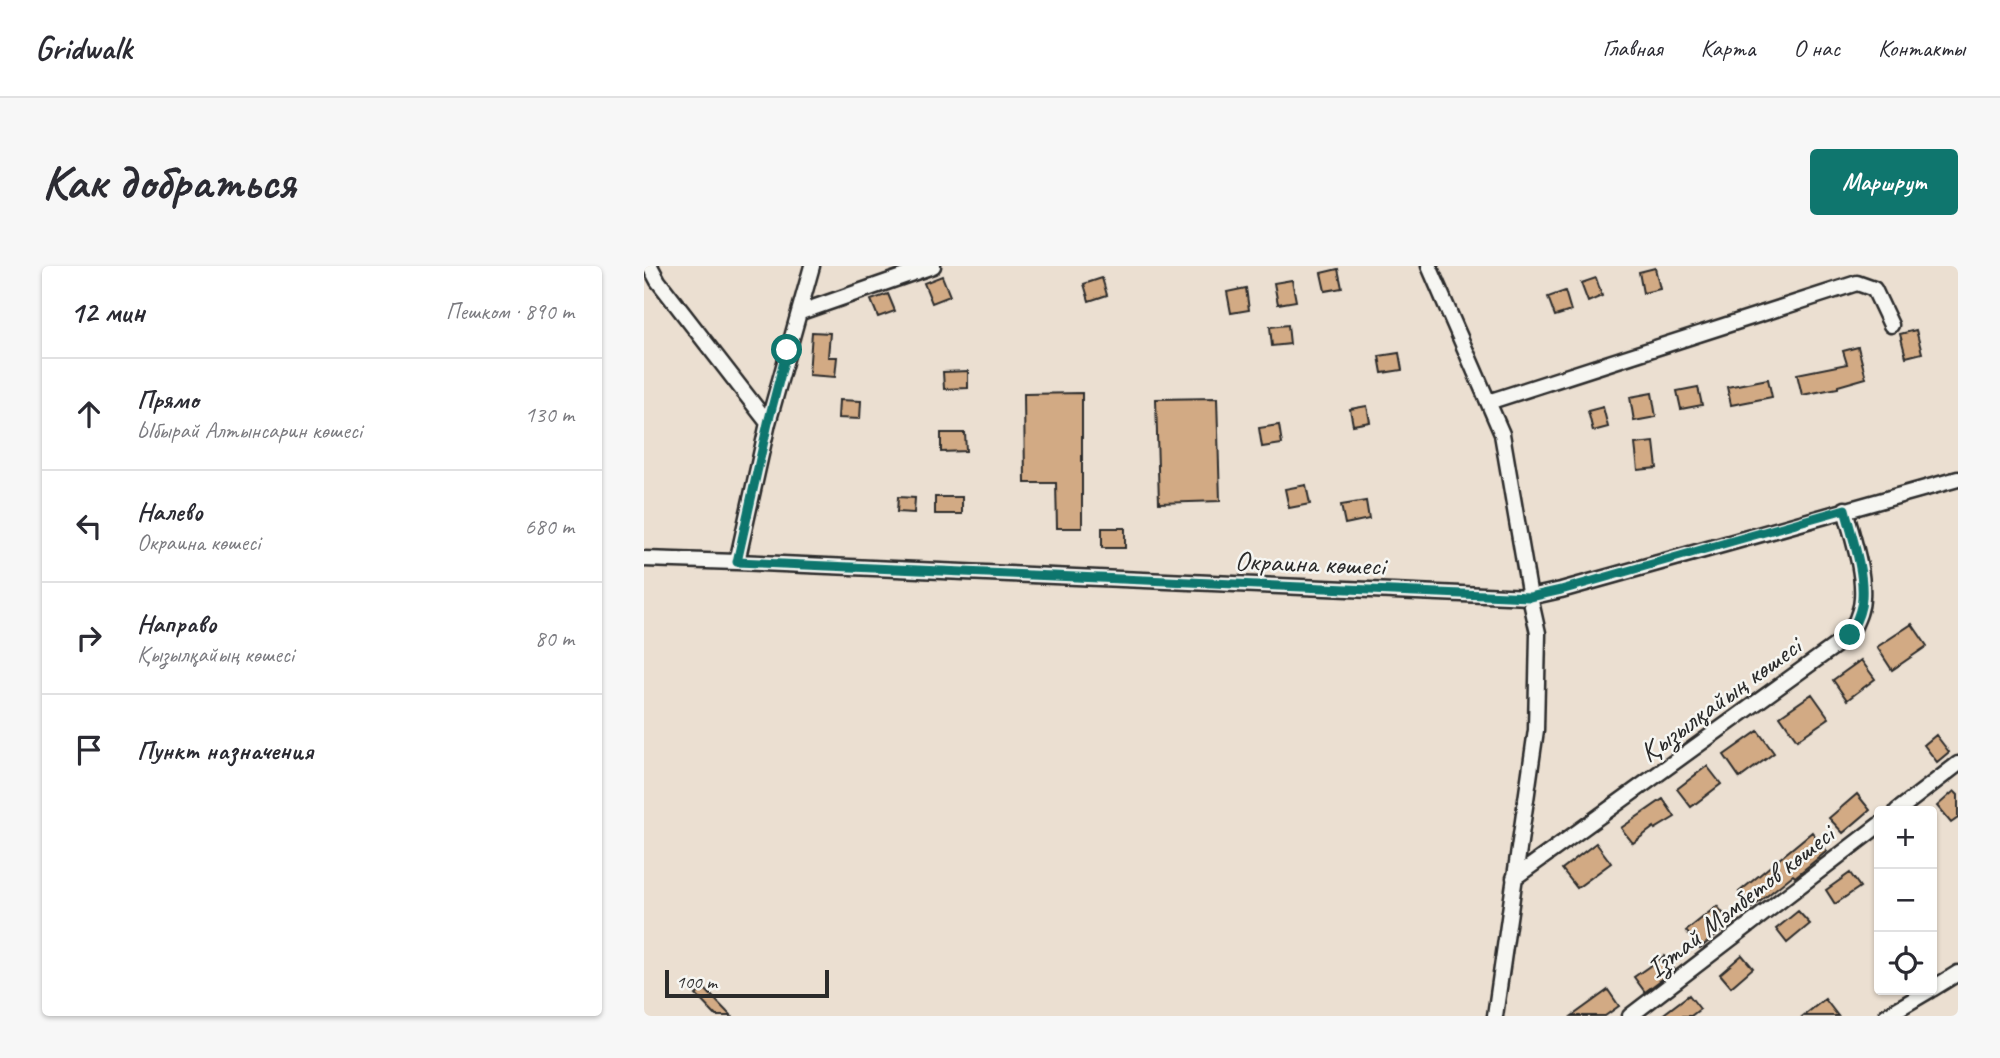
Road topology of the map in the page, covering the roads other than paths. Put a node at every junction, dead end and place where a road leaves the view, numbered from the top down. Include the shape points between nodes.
1 (650, 266) edge
2 (812, 266) edge
3 (933, 266) edge
4 (1434, 269) edge
5 (800, 312) junction
6 (1891, 325) dead end
7 (1488, 402) junction
8 (768, 423) junction
9 (1958, 479) edge
10 (1845, 509) junction
11 (644, 559) edge
12 (737, 562) junction
13 (1530, 597) junction
14 (1958, 764) edge
15 (1903, 806) edge
16 (1874, 829) edge
17 (1514, 878) junction
18 (1958, 973) edge
19 (1937, 985) edge
20 (1921, 995) edge
21 (1495, 1016) edge
22 (1630, 1016) edge
23 (1886, 1016) edge

1 - 8 street
2 - 5 street
3 - 5 street
4 - 7 street
5 - 8 street
6 - 7 street via 1874,289 1857,283
7 - 13 street via 1502,434
8 - 12 street
9 - 10 street, Окраина көшесі
10 - 13 street, Окраина көшесі
10 - 17 street, Қызылқайың көшесі via 1862,583 1859,614 1850,635
11 - 12 street, Окраина көшесі
12 - 13 street, Окраина көшесі
13 - 17 street via 1538,633 1536,730
14 - 15 street
16 - 22 street, Ізтай Мәмбетов көшесі
17 - 21 street
18 - 19 street
20 - 23 street

